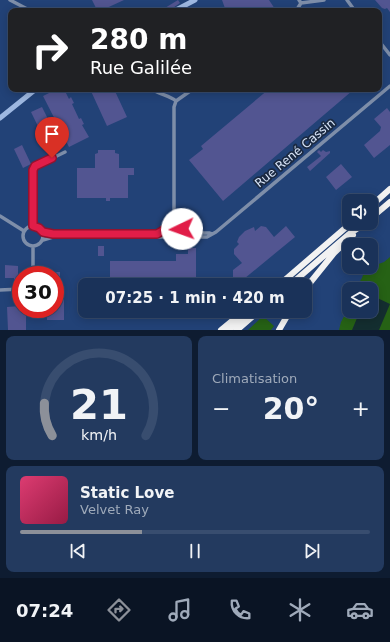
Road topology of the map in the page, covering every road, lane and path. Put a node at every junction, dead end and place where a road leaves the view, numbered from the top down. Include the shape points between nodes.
1 (10, 0) edge
2 (195, 0) edge
3 (324, 0) edge
4 (300, 1) edge
5 (25, 8) edge
6 (183, 8) edge
7 (382, 45) edge
8 (390, 56) edge
9 (390, 86) edge
10 (32, 92) edge
11 (156, 92) edge
12 (189, 92) edge
13 (176, 101) junction
14 (0, 118) edge
15 (65, 152) dead end
16 (390, 189) edge
17 (378, 200) edge
18 (390, 202) edge
19 (378, 212) edge
20 (0, 216) edge
21 (33, 226) junction
22 (174, 226) junction
23 (164, 230) junction
24 (343, 230) edge
25 (357, 230) joint
26 (24, 231) junction
27 (183, 231) junction
28 (43, 232) junction
29 (212, 234) junction
30 (166, 237) junction
31 (180, 237) junction
32 (43, 240) junction
33 (33, 247) junction
34 (33, 266) edge
35 (287, 278) edge
36 (298, 278) edge
37 (312, 280) edge
38 (12, 289) edge
39 (0, 290) edge
40 (236, 318) edge
41 (243, 318) edge
42 (251, 318) edge
43 (286, 318) edge
44 (221, 330) edge
45 (229, 330) edge
46 (237, 330) edge
47 (279, 330) edge

1 - 5 street
2 - 6 street
3 - 4 street
7 - 8 street
9 - 29 street, Rue René Cassin
10 - 14 street
11 - 13 street
12 - 13 street
13 - 22 street via 173,115
15 - 21 street via 34,167
16 - 17 highway
18 - 19 highway
20 - 26 street
21 - 26 street
21 - 28 street
22 - 23 street via 168,226
22 - 27 street via 179,226
23 - 28 street via 157,234
23 - 30 street
24 - 35 highway
25 - 36 highway
25 - 37 highway
26 - 33 street via 24,240 27,245
27 - 29 street
27 - 31 street
28 - 32 street
29 - 31 street via 207,237
30 - 31 street
30 - 32 street via 53,237
32 - 33 street
33 - 34 street
38 - 39 street
40 - 44 highway
41 - 45 highway
42 - 46 highway
43 - 47 highway

